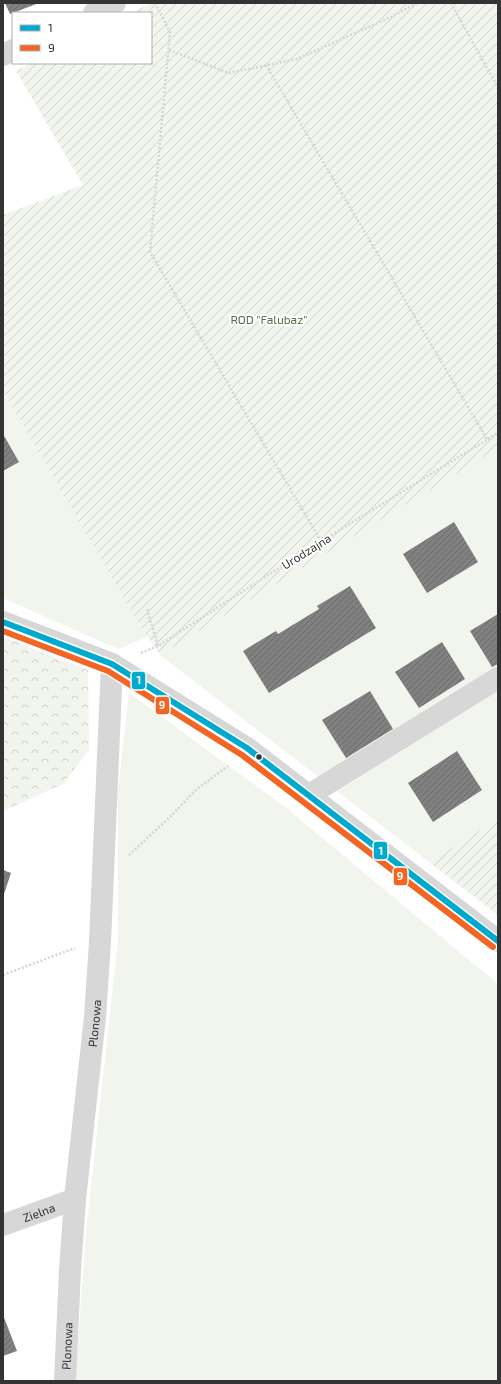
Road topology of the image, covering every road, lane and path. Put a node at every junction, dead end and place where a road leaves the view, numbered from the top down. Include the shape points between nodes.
1 (115, 3) edge
2 (155, 3) edge
3 (417, 3) edge
4 (451, 3) edge
5 (96, 12) edge
6 (169, 50) junction
7 (266, 65) junction
8 (498, 88) edge
9 (498, 432) edge
10 (487, 440) junction
11 (321, 542) junction
12 (147, 609) dead end
13 (3, 622) edge
14 (158, 646) junction
15 (112, 664) junction
16 (498, 678) edge
17 (247, 748) junction
18 (309, 796) junction
19 (127, 857) dead end
20 (498, 941) edge
21 (79, 945) dead end
22 (3, 975) edge
23 (75, 1199) junction
24 (3, 1225) edge
25 (65, 1381) edge

1 - 5 street
2 - 6 path via 170,32
3 - 7 path via 297,59
4 - 8 path
6 - 7 path via 229,73
6 - 11 path via 150,252
7 - 10 path
9 - 10 path, Urodzajna
10 - 11 path, Urodzajna
11 - 14 path, Urodzajna
12 - 14 path
13 - 15 street
14 - 15 path, Urodzajna
15 - 17 street
15 - 23 street, Plonowa via 95,1017
16 - 18 street
17 - 18 street
17 - 19 path via 197,789
18 - 20 street
21 - 22 path
23 - 24 street, Zielna
23 - 25 street, Plonowa

